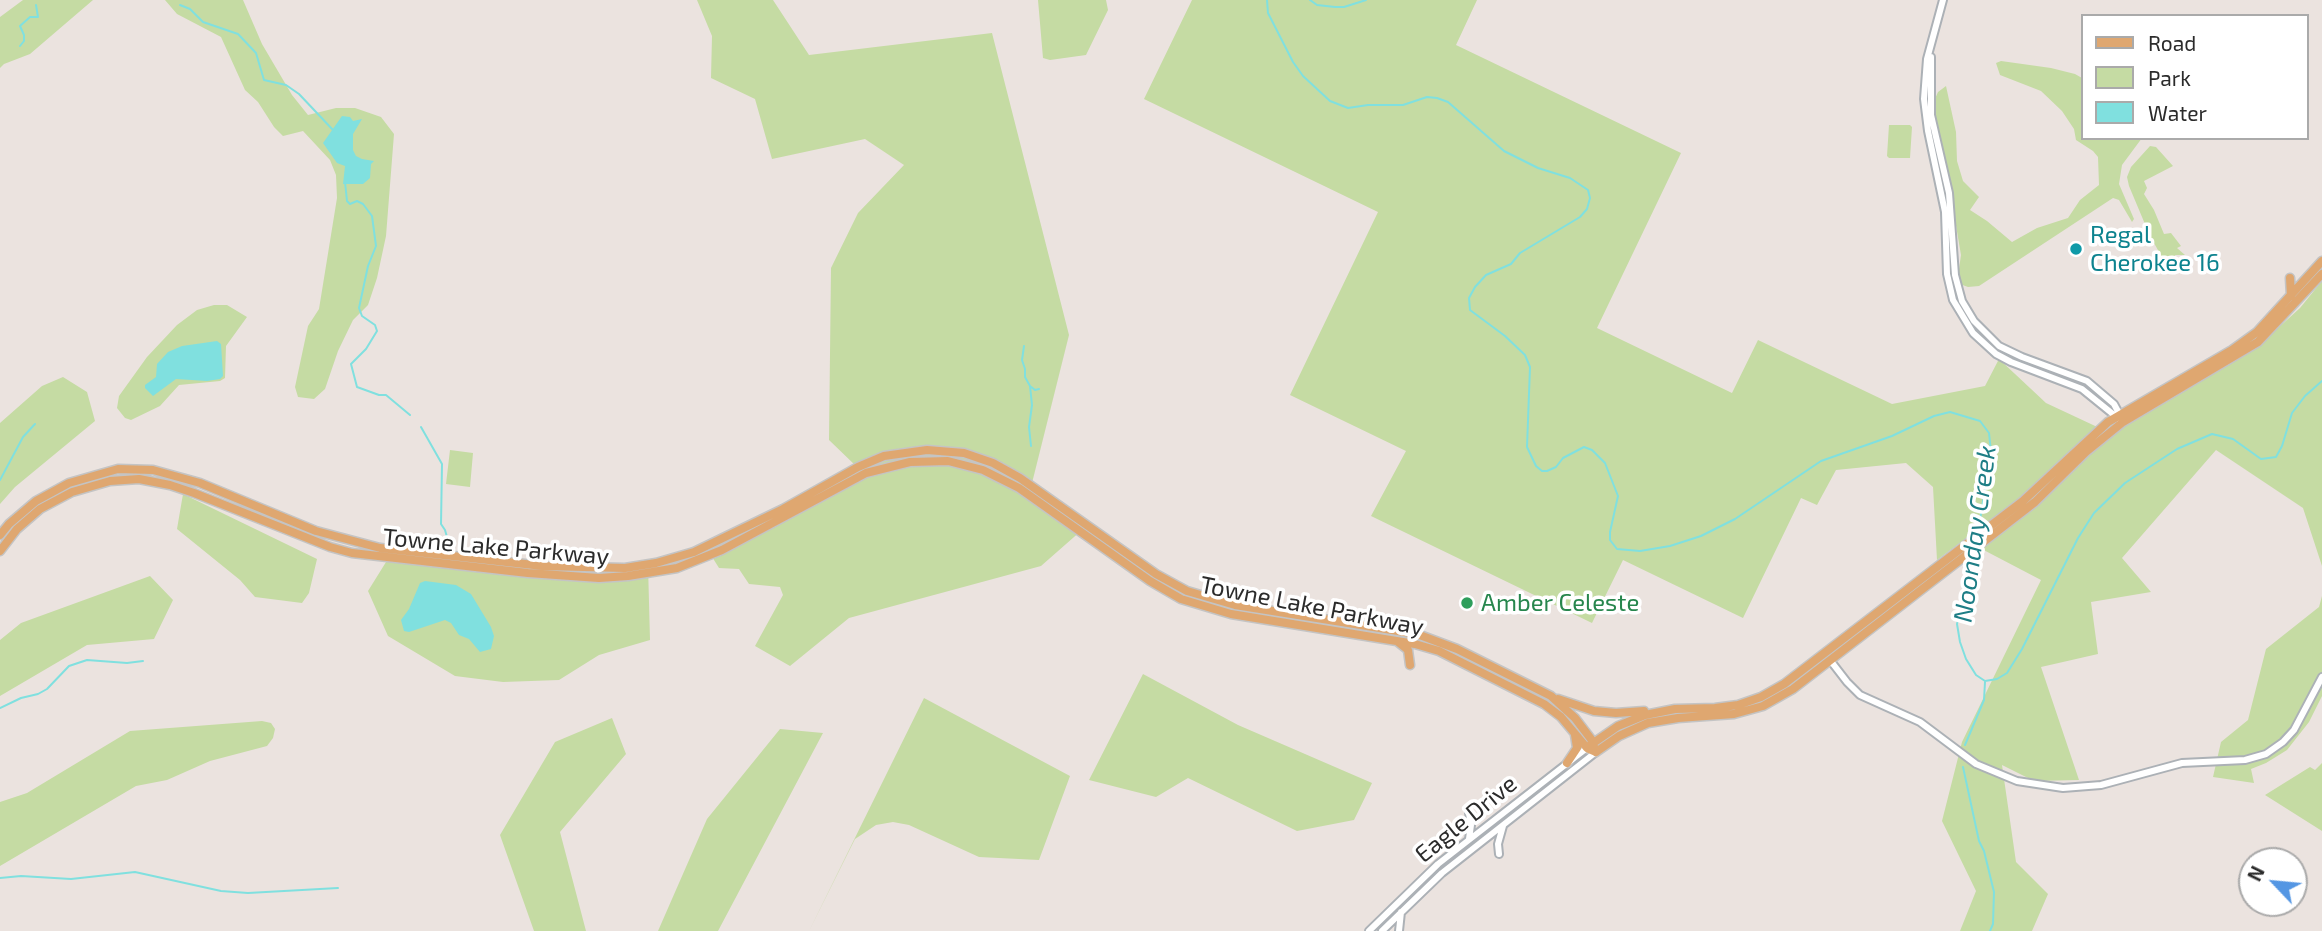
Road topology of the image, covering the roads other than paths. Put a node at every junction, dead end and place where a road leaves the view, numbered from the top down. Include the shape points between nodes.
1 (1943, 0) edge
2 (2322, 261) edge
3 (2322, 274) edge
4 (2290, 278) dead end
5 (2291, 296) junction
6 (2119, 418) junction
7 (0, 535) edge
8 (0, 551) edge
9 (1392, 640) junction
10 (1830, 660) junction
11 (1410, 665) dead end
12 (2322, 677) edge
13 (1551, 696) junction
14 (1665, 710) junction
15 (1574, 732) junction
16 (1592, 747) junction
17 (1567, 763) junction
18 (1469, 813) dead end
19 (1504, 824) junction
20 (1468, 841) junction
21 (1499, 854) dead end
22 (1402, 911) junction
23 (1369, 931) edge
24 (1382, 931) edge
25 (1399, 931) edge

1 - 6 street via 1931,51 1931,115 1949,193 1955,275 1962,301 1999,346 2087,381 2106,396
2 - 5 main road
3 - 6 main road via 2249,349
4 - 5 main road
5 - 6 main road via 2244,342
6 - 10 main road via 2043,496
6 - 14 main road via 2085,441 2003,516 1790,680 1771,692 1727,707
7 - 13 main road, Towne Lake Parkway via 36,501 69,483 118,469 153,470 200,483 316,531 380,548 543,566 625,568 694,552 884,456 927,450 964,453 1020,478 1187,591 1235,605 1425,636
8 - 9 main road, Towne Lake Parkway via 40,509 72,492 110,481 139,479 170,485 352,553 528,573 628,576 677,568 722,550 866,473 910,462 948,461 983,470 1018,488 1150,582 1190,602 1231,614
9 - 11 main road via 1408,650
9 - 15 main road, Towne Lake Parkway via 1439,651 1529,695 1552,709
10 - 12 street via 1864,697 1917,720 1976,764 2025,783 2063,788 2101,785 2184,763 2245,760 2266,754 2294,730
10 - 16 main road via 1762,706 1734,715 1647,723
13 - 14 main road via 1604,713
13 - 16 main road, Towne Lake Parkway via 1575,718
14 - 16 main road via 1626,722
15 - 16 main road, Towne Lake Parkway
15 - 17 main road via 1577,748
16 - 17 street, Eagle Drive
16 - 19 street, Eagle Drive
17 - 20 street, Eagle Drive
18 - 20 street
19 - 21 street
19 - 22 street, Eagle Drive
20 - 23 street, Eagle Drive
22 - 24 street, Eagle Drive
22 - 25 street

